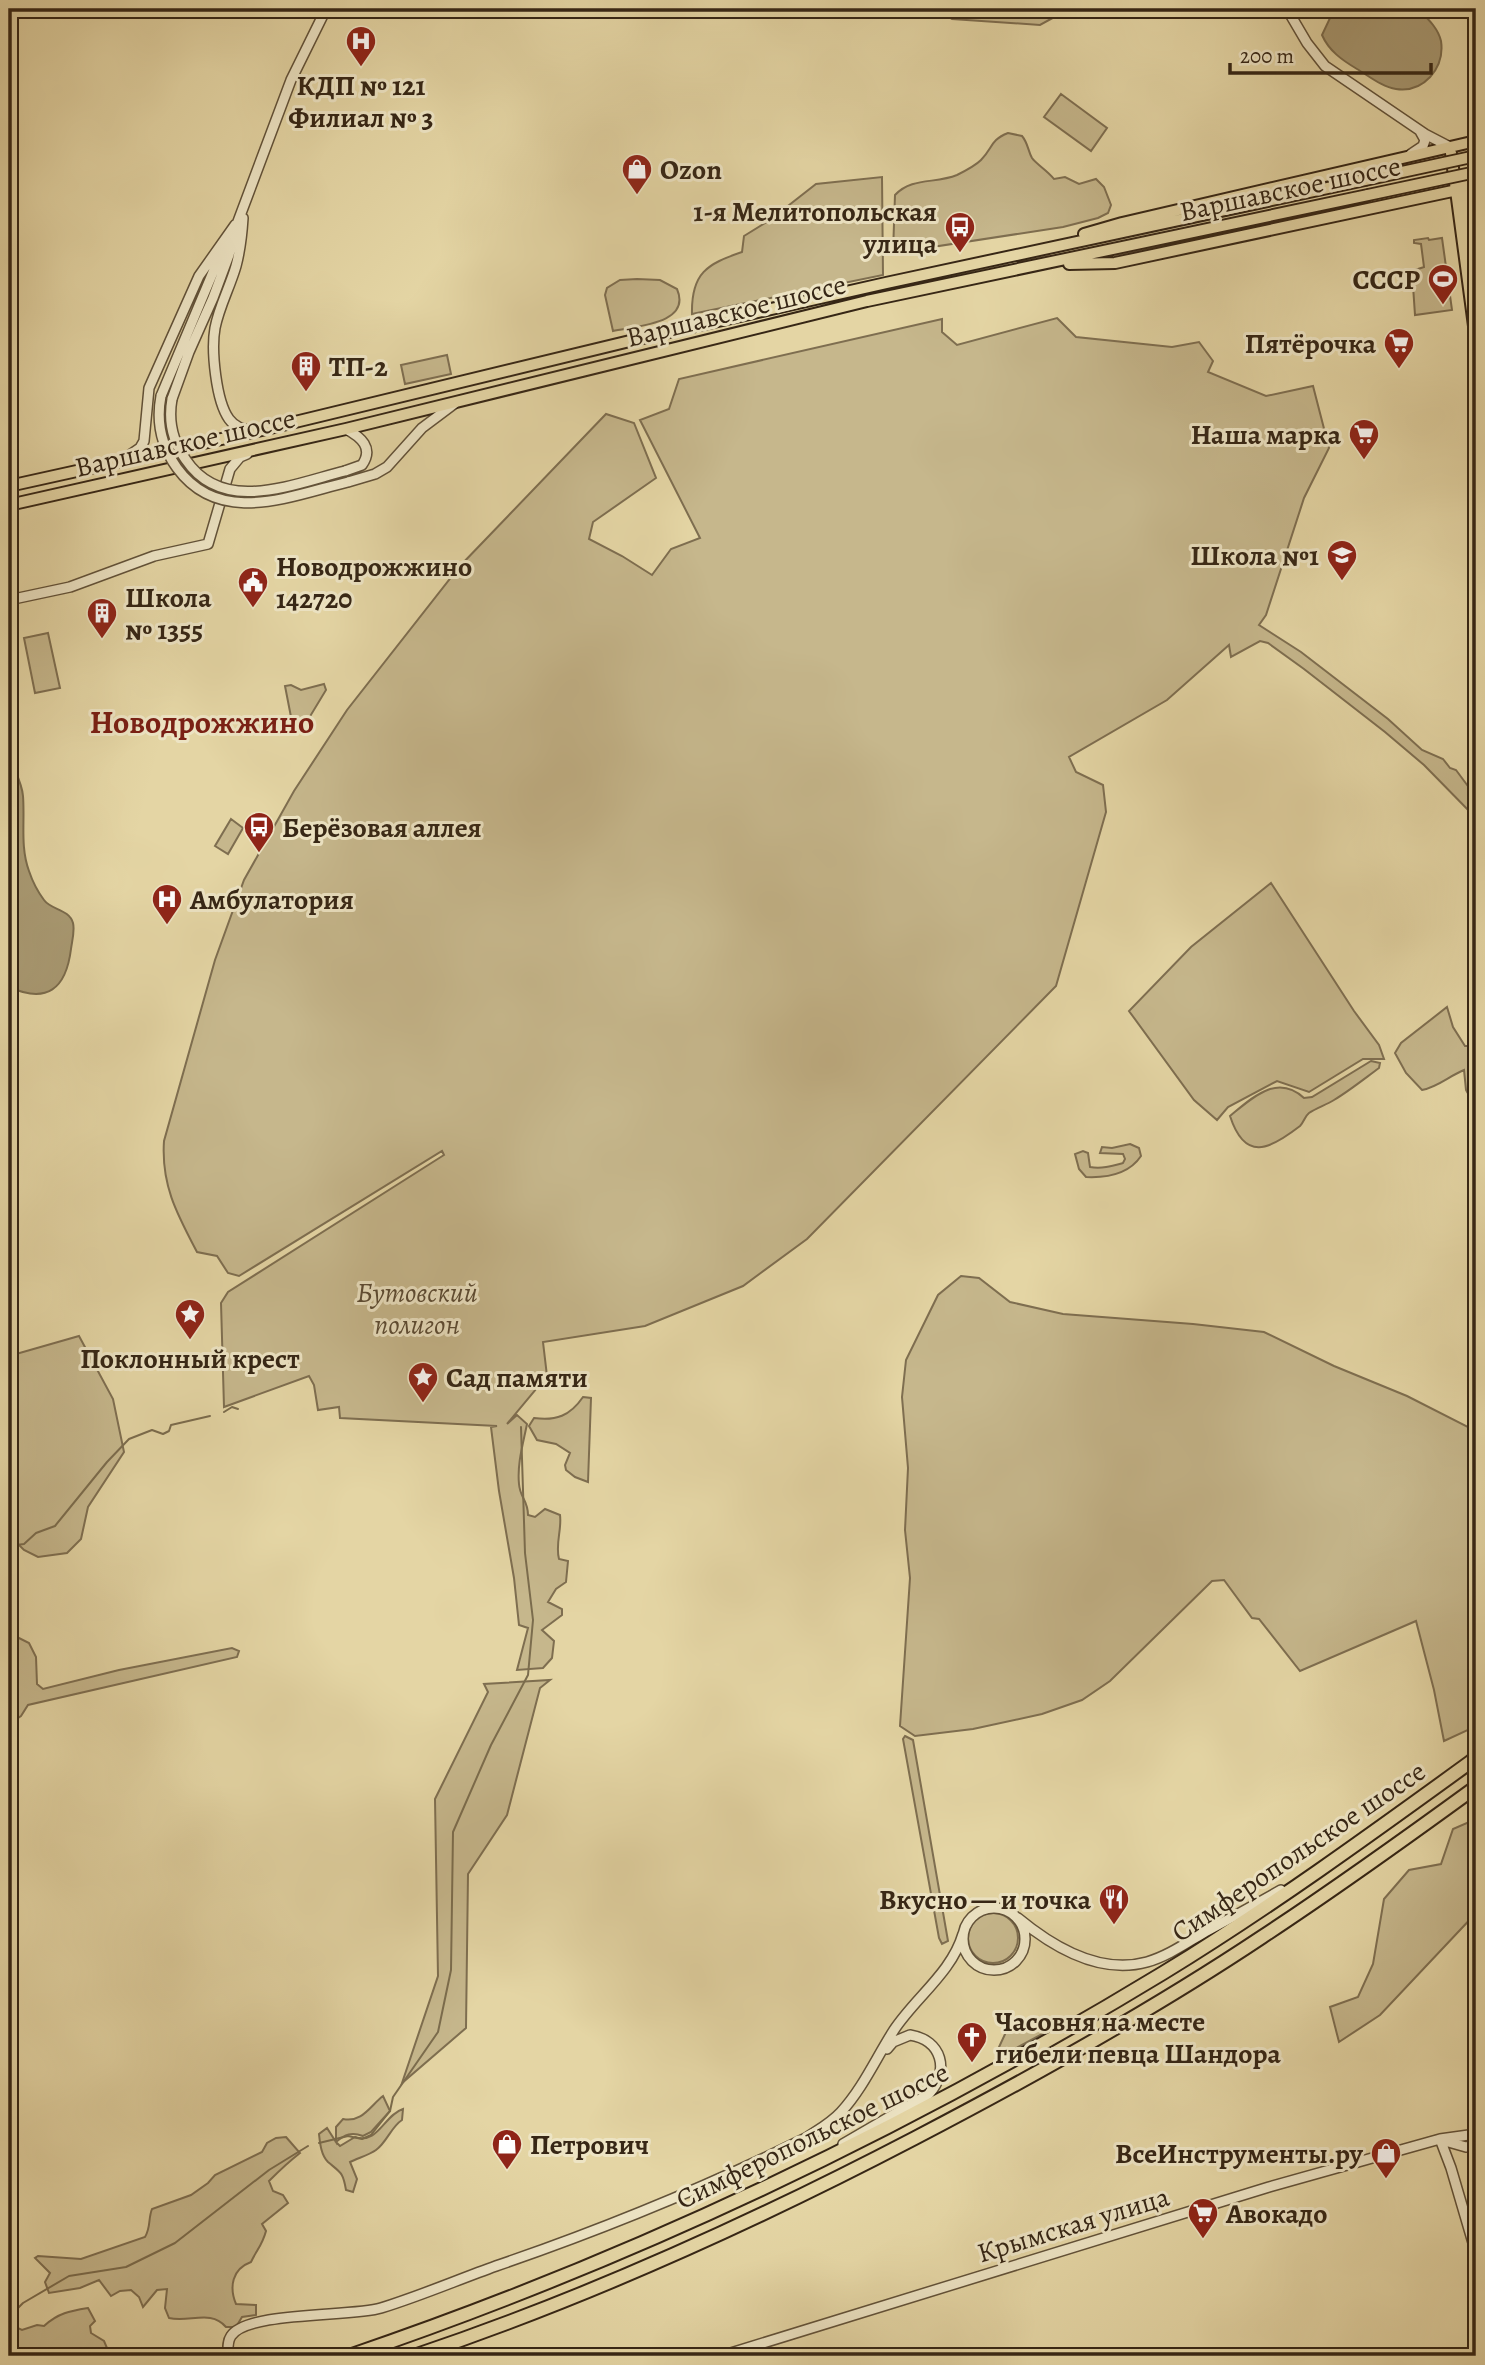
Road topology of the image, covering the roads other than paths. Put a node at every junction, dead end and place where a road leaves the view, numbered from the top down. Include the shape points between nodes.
1 (326, 9) edge
2 (1287, 9) edge
3 (1419, 130) junction
4 (1476, 141) edge
5 (1450, 147) junction
6 (1411, 155) junction
7 (1476, 156) edge
8 (1476, 172) edge
9 (1466, 188) edge
10 (244, 205) junction
11 (234, 227) junction
12 (1042, 249) junction
13 (1045, 264) junction
14 (1476, 273) edge
15 (1476, 341) edge
16 (458, 401) junction
17 (345, 429) junction
18 (262, 430) junction
19 (254, 450) junction
20 (118, 462) junction
21 (9, 486) edge
22 (9, 505) edge
23 (9, 600) edge
24 (1476, 1751) edge
25 (1476, 1758) edge
26 (1476, 1789) edge
27 (1405, 1810) junction
28 (1332, 1862) junction
29 (1018, 1919) junction
30 (962, 1934) junction
31 (877, 2060) junction
32 (1476, 2134) edge
33 (1440, 2139) junction
34 (1476, 2145) edge
35 (803, 2171) junction
36 (1476, 2253) edge
37 (228, 2356) edge
38 (349, 2356) edge
39 (414, 2356) edge
40 (721, 2356) edge

1 - 10 street via 291,80
2 - 3 street via 1325,65
3 - 5 street
3 - 6 street via 1423,146
4 - 5 main road
5 - 6 main road
5 - 9 main road
6 - 12 main road via 1122,223
7 - 12 main road, Варшавское шоссе, bridge
8 - 13 main road, Варшавское шоссе, bridge
9 - 13 main road via 1115,263
9 - 14 main road
9 - 15 main road
10 - 11 street
10 - 18 street via 237,264 217,321 215,352 220,399 229,418 238,427
11 - 16 street, bridge via 161,396 160,421 168,453 189,481 226,501 260,503 375,474 422,428
11 - 17 street, bridge via 229,255 172,399 171,421 178,448 196,473 220,488 258,492 362,465 366,446
11 - 20 street via 199,276 149,388 144,441
12 - 18 main road, Варшавское шоссе via 634,340
13 - 16 main road, Варшавское шоссе via 867,301
16 - 17 main road, Варшавское шоссе
17 - 19 main road, Варшавское шоссе
18 - 20 main road, Варшавское шоссе
19 - 22 main road, Варшавское шоссе
19 - 23 street via 230,469 208,544 154,556 70,587
20 - 21 main road, Варшавское шоссе
24 - 27 main road
25 - 27 highway, Симферопольское шоссе
26 - 39 highway, Симферопольское шоссе via 1180,1990 978,2105 714,2236 588,2291
27 - 28 highway, Симферопольское шоссе
28 - 29 street via 1169,1954 1145,1962 1112,1964 1088,1959 1064,1950
28 - 35 highway, Симферопольское шоссе via 1166,1971 1058,2035
29 - 30 street via 1003,1909 985,1908 970,1918
29 - 30 street via 1025,1934 1023,1951 1004,1969 988,1970 971,1961
30 - 31 street via 950,1960 895,2029
31 - 35 street via 902,2036 917,2036 935,2050 940,2077 929,2094
31 - 37 street via 839,2115 779,2151 580,2236 429,2293 370,2311 302,2316 243,2327 231,2335
32 - 33 street, Крымская улица
33 - 34 street via 1466,2147
33 - 36 street
33 - 40 street, Крымская улица
35 - 38 highway, Симферопольское шоссе via 580,2270

